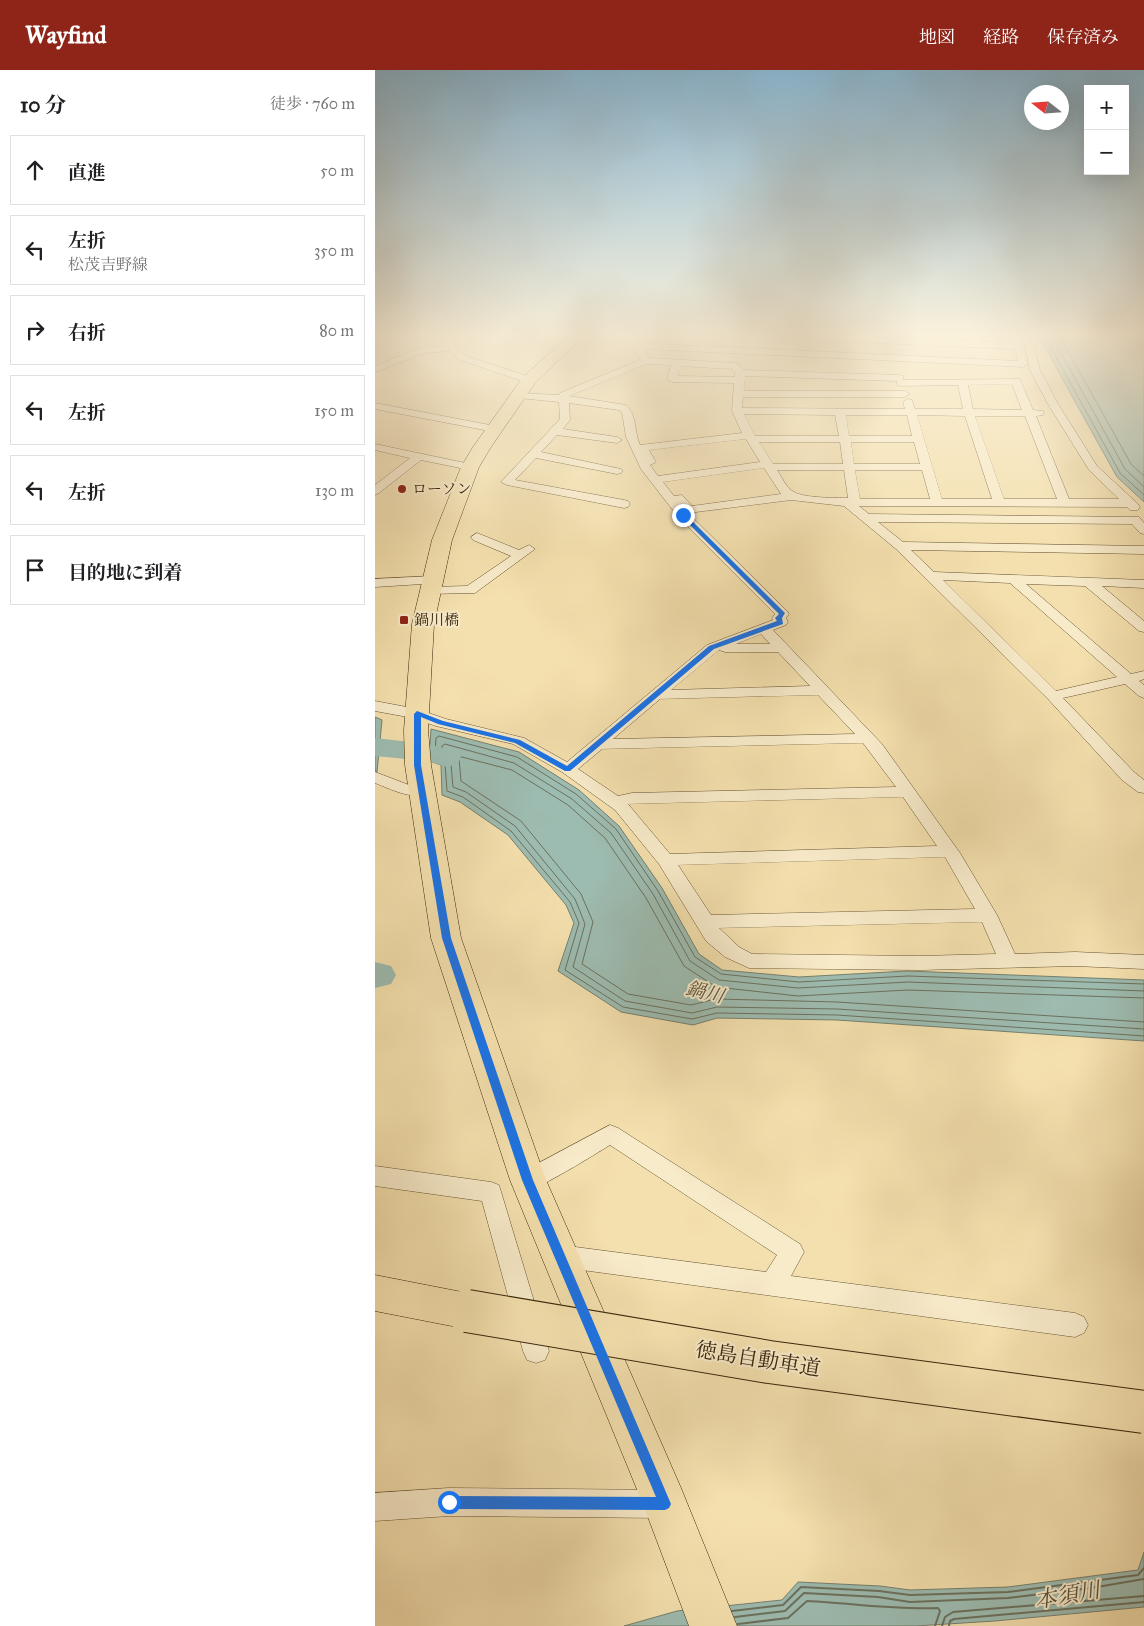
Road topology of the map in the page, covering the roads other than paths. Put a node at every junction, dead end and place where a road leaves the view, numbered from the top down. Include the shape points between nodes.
1 (383, 408) edge
2 (510, 408) edge
3 (565, 408) edge
4 (624, 408) edge
5 (737, 408) edge
6 (911, 408) edge
7 (968, 408) edge
8 (1027, 408) edge
9 (1055, 408) edge
10 (737, 411) junction
11 (840, 412) junction
12 (913, 413) junction
13 (969, 413) junction
14 (1029, 413) junction
15 (1046, 413) dead end
16 (495, 429) junction
17 (555, 431) junction
18 (750, 437) junction
19 (919, 438) junction
20 (845, 439) junction
21 (617, 440) dead end
22 (375, 447) edge
23 (533, 454) junction
24 (419, 456) junction
25 (769, 466) junction
26 (470, 467) junction
27 (848, 467) junction
28 (927, 467) junction
29 (617, 471) dead end
30 (660, 479) junction
31 (375, 491) edge
32 (791, 496) junction
33 (851, 502) junction
34 (937, 503) junction
35 (999, 503) junction
36 (1064, 503) junction
37 (1130, 503) junction
38 (624, 504) dead end
39 (1144, 515) edge
40 (867, 518) junction
41 (1023, 519) junction
42 (1144, 530) edge
43 (477, 537) dead end
44 (900, 546) junction
45 (1033, 548) junction
46 (1144, 550) edge
47 (930, 576) junction
48 (1015, 581) junction
49 (390, 582) junction
50 (375, 583) edge
51 (1090, 583) junction
52 (1144, 584) edge
53 (431, 586) junction
54 (375, 594) edge
55 (1144, 628) edge
56 (764, 629) junction
57 (712, 648) junction
58 (782, 648) junction
59 (1144, 675) edge
60 (1128, 678) junction
61 (822, 690) junction
62 (1144, 693) edge
63 (656, 694) junction
64 (1053, 696) junction
65 (375, 706) edge
66 (417, 722) junction
67 (867, 738) junction
68 (598, 744) junction
69 (568, 769) junction
70 (375, 777) edge
71 (420, 778) junction
72 (1144, 788) edge
73 (908, 792) junction
74 (615, 802) junction
75 (950, 852) junction
76 (665, 860) junction
77 (987, 915) junction
78 (706, 922) junction
79 (1009, 961) junction
80 (1144, 962) edge
81 (375, 1176) edge
82 (528, 1180) junction
83 (560, 1256) junction
84 (772, 1284) junction
85 (375, 1293) edge
86 (1075, 1325) dead end
87 (537, 1351) dead end
88 (1144, 1412) edge
89 (665, 1504) junction
90 (375, 1507) edge
91 (710, 1619) edge

1 - 16 street
2 - 16 main road
3 - 17 street via 565,420
4 - 56 street via 631,437 645,467 683,515 782,614 781,622
5 - 10 street
6 - 12 street
7 - 13 street
8 - 14 street
9 - 37 street via 1093,468
10 - 11 street
10 - 18 street
11 - 12 street
11 - 20 street
12 - 13 street
12 - 19 street
13 - 14 street
13 - 35 street
14 - 15 street
14 - 36 street
16 - 26 main road
17 - 21 street
17 - 23 street
18 - 20 street
18 - 25 street
18 - 30 street via 642,448
19 - 20 street
19 - 28 street
20 - 27 street
22 - 24 street
23 - 29 street
23 - 38 street via 507,482
24 - 26 street
24 - 31 street
25 - 27 street
25 - 30 street
25 - 32 street
26 - 53 main road via 442,540
27 - 28 street
27 - 33 street
28 - 34 street
30 - 32 street via 689,510
32 - 33 street
33 - 34 street
33 - 40 street
34 - 35 street
35 - 36 street
36 - 37 street
37 - 39 street
40 - 41 street
40 - 44 street
41 - 42 street via 1135,520
41 - 45 street
43 - 53 street via 525,552 470,590
44 - 45 street
44 - 47 street
45 - 46 street
47 - 48 street
47 - 64 street
48 - 51 street
48 - 60 street
49 - 50 street
49 - 53 street
49 - 54 street
51 - 52 street
51 - 55 street
53 - 66 main road via 423,624
56 - 57 street
56 - 58 street
57 - 58 street
57 - 63 street
58 - 61 street
59 - 60 street
60 - 62 street
60 - 64 street
61 - 63 street
61 - 67 street
63 - 68 street
64 - 72 street via 1128,776
65 - 66 street
66 - 69 street via 441,723 518,741
66 - 71 main road
67 - 68 street
67 - 73 street
68 - 69 street
69 - 74 street
70 - 71 street via 407,790
71 - 82 main road via 446,938
73 - 74 street via 632,798
73 - 75 street
74 - 76 street
75 - 76 street
75 - 77 street
76 - 78 street
77 - 78 street
77 - 79 street
78 - 79 street via 713,936 749,961
79 - 80 street
81 - 87 street via 491,1192
82 - 83 main road
82 - 84 street via 610,1134 792,1252
83 - 84 street
83 - 89 main road
84 - 86 street
85 - 88 main road, 徳島自動車道, bridge via 769,1362
89 - 90 street via 449,1502
89 - 91 main road

